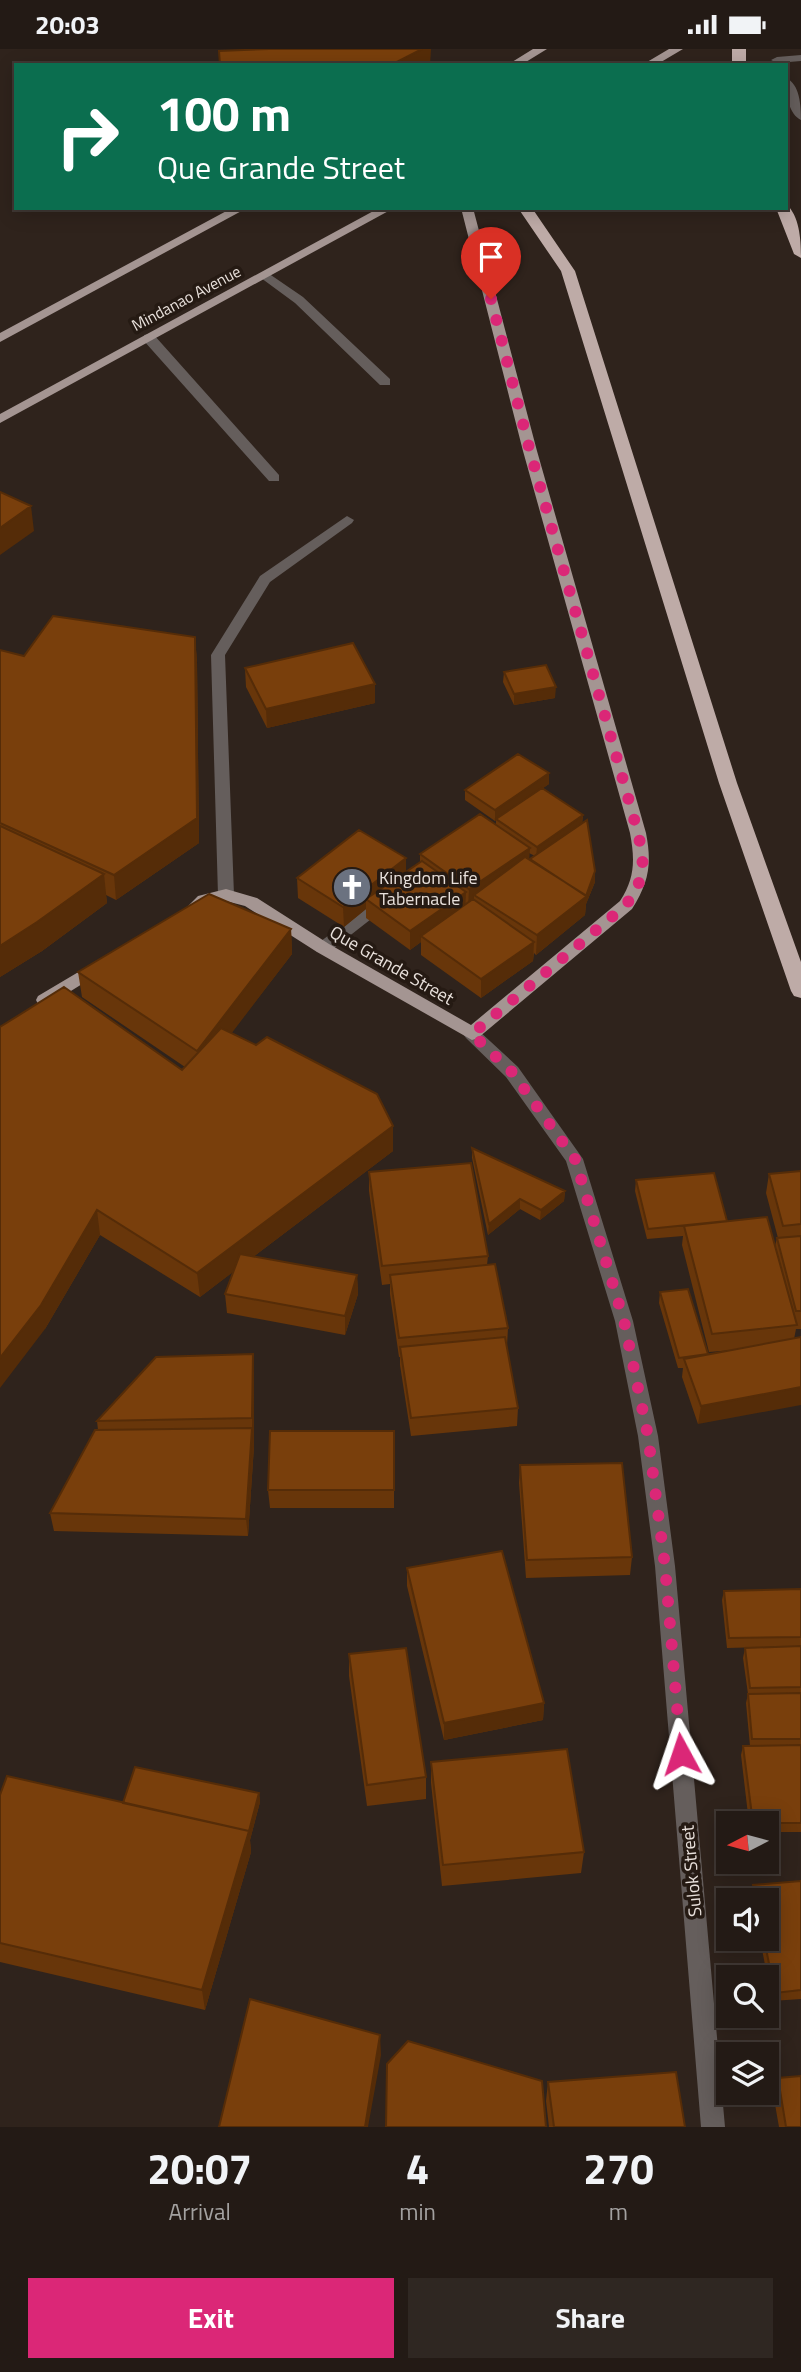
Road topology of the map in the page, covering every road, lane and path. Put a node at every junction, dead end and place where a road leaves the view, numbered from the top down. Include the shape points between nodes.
1 (541, 49) edge
2 (677, 49) edge
3 (776, 58) edge
4 (801, 58) edge
5 (516, 63) edge
6 (651, 63) edge
7 (788, 86) edge
8 (801, 117) edge
9 (237, 210) edge
10 (384, 210) edge
11 (468, 210) edge
12 (526, 210) edge
13 (784, 210) edge
14 (801, 254) edge
15 (265, 275) junction
16 (0, 338) edge
17 (149, 338) junction
18 (384, 382) dead end
19 (0, 419) edge
20 (274, 478) dead end
21 (347, 520) dead end
22 (394, 892) edge
23 (226, 895) junction
24 (182, 914) edge
25 (323, 948) junction
26 (114, 957) edge
27 (801, 991) edge
28 (34, 1006) edge
29 (472, 1034) junction
30 (713, 2127) edge

1 - 5 main road
2 - 6 main road
3 - 4 street
7 - 8 street
9 - 16 main road
10 - 15 main road, Mindanao Avenue
11 - 29 main road via 644,864 641,883 626,905
12 - 27 highway via 568,271 728,783
13 - 14 highway
15 - 17 main road, Mindanao Avenue
15 - 18 street via 299,300
17 - 19 main road, Mindanao Avenue
17 - 20 street
21 - 23 street via 265,579 218,655
22 - 25 street
23 - 24 main road via 204,900
23 - 25 main road, Que Grande Street via 251,902
25 - 29 main road, Que Grande Street
26 - 28 main road
29 - 30 street, Sulok Street via 512,1072 575,1159 624,1321 648,1436 665,1566

